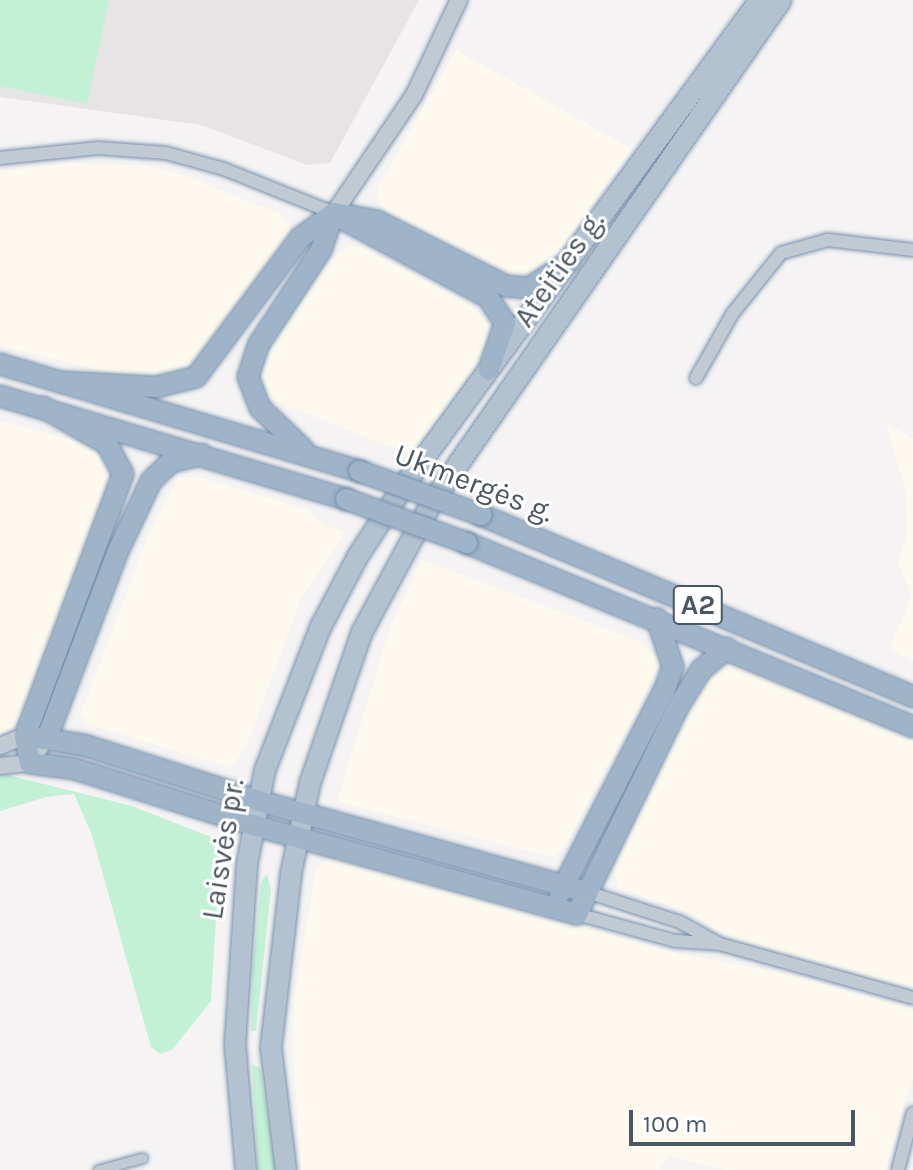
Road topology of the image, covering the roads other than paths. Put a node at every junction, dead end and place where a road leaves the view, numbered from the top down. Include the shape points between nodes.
1 (459, 0) edge
2 (760, 0) edge
3 (781, 0) edge
4 (0, 158) edge
5 (334, 213) junction
6 (913, 250) edge
7 (569, 262) junction
8 (0, 364) edge
9 (489, 369) junction
10 (696, 378) dead end
11 (60, 382) junction
12 (0, 396) edge
13 (43, 407) junction
14 (206, 454) junction
15 (309, 454) junction
16 (358, 556) joint
17 (657, 619) junction
18 (727, 648) junction
19 (913, 697) edge
20 (913, 727) edge
21 (48, 735) junction
22 (25, 736) junction
23 (0, 746) edge
24 (30, 763) junction
25 (0, 766) edge
26 (259, 801) junction
27 (302, 812) junction
28 (253, 825) junction
29 (297, 837) junction
30 (564, 884) junction
31 (587, 892) junction
32 (553, 908) junction
33 (577, 914) junction
34 (720, 944) junction
35 (913, 998) edge
36 (913, 1113) edge
37 (142, 1158) dead end
38 (98, 1170) edge
39 (246, 1170) edge
40 (286, 1170) edge
41 (898, 1170) edge

1 - 5 street via 414,95
2 - 7 main road, Ateities g.
3 - 27 main road, Ateities g. via 440,491 389,574 337,696
4 - 5 street via 98,148 166,153 224,169
5 - 7 highway via 377,221 506,286 529,288
5 - 9 highway via 488,297 505,323
5 - 11 highway via 300,238 196,377 169,387
5 - 15 highway via 321,250 259,344 248,377 260,408
6 - 10 street via 828,240 781,253 733,313
7 - 9 main road, Ateities g.
8 - 11 highway, Ukmergės g. / A2
9 - 16 main road, Ateities g.
11 - 15 highway, Ukmergės g. / A2
12 - 13 highway, Ukmergės g. / A2
13 - 14 highway, Ukmergės g. / A2
13 - 22 highway via 107,444 123,474
14 - 17 highway, Ukmergės g. / A2, bridge via 467,543
14 - 21 highway via 171,462 151,481 117,553
15 - 19 highway, Ukmergės g. / A2, bridge via 481,515
16 - 26 main road, Laisvės pr. via 291,696
17 - 18 highway, Ukmergės g. / A2
17 - 30 highway via 673,667
18 - 20 highway, Ukmergės g. / A2
18 - 31 highway via 701,670 684,696
21 - 22 highway
21 - 24 street
21 - 26 highway
22 - 23 street
22 - 24 highway
24 - 25 street
24 - 28 highway via 75,769
26 - 27 highway
26 - 28 main road, Laisvės pr.
27 - 29 main road
27 - 30 highway
28 - 29 highway
28 - 39 main road, Laisvės pr. via 235,1045
29 - 32 highway
29 - 40 main road via 271,1047
30 - 31 highway
30 - 32 highway
31 - 33 highway
31 - 34 street via 680,922
32 - 33 highway
33 - 34 street via 676,941
34 - 35 street
36 - 41 street
37 - 38 street

